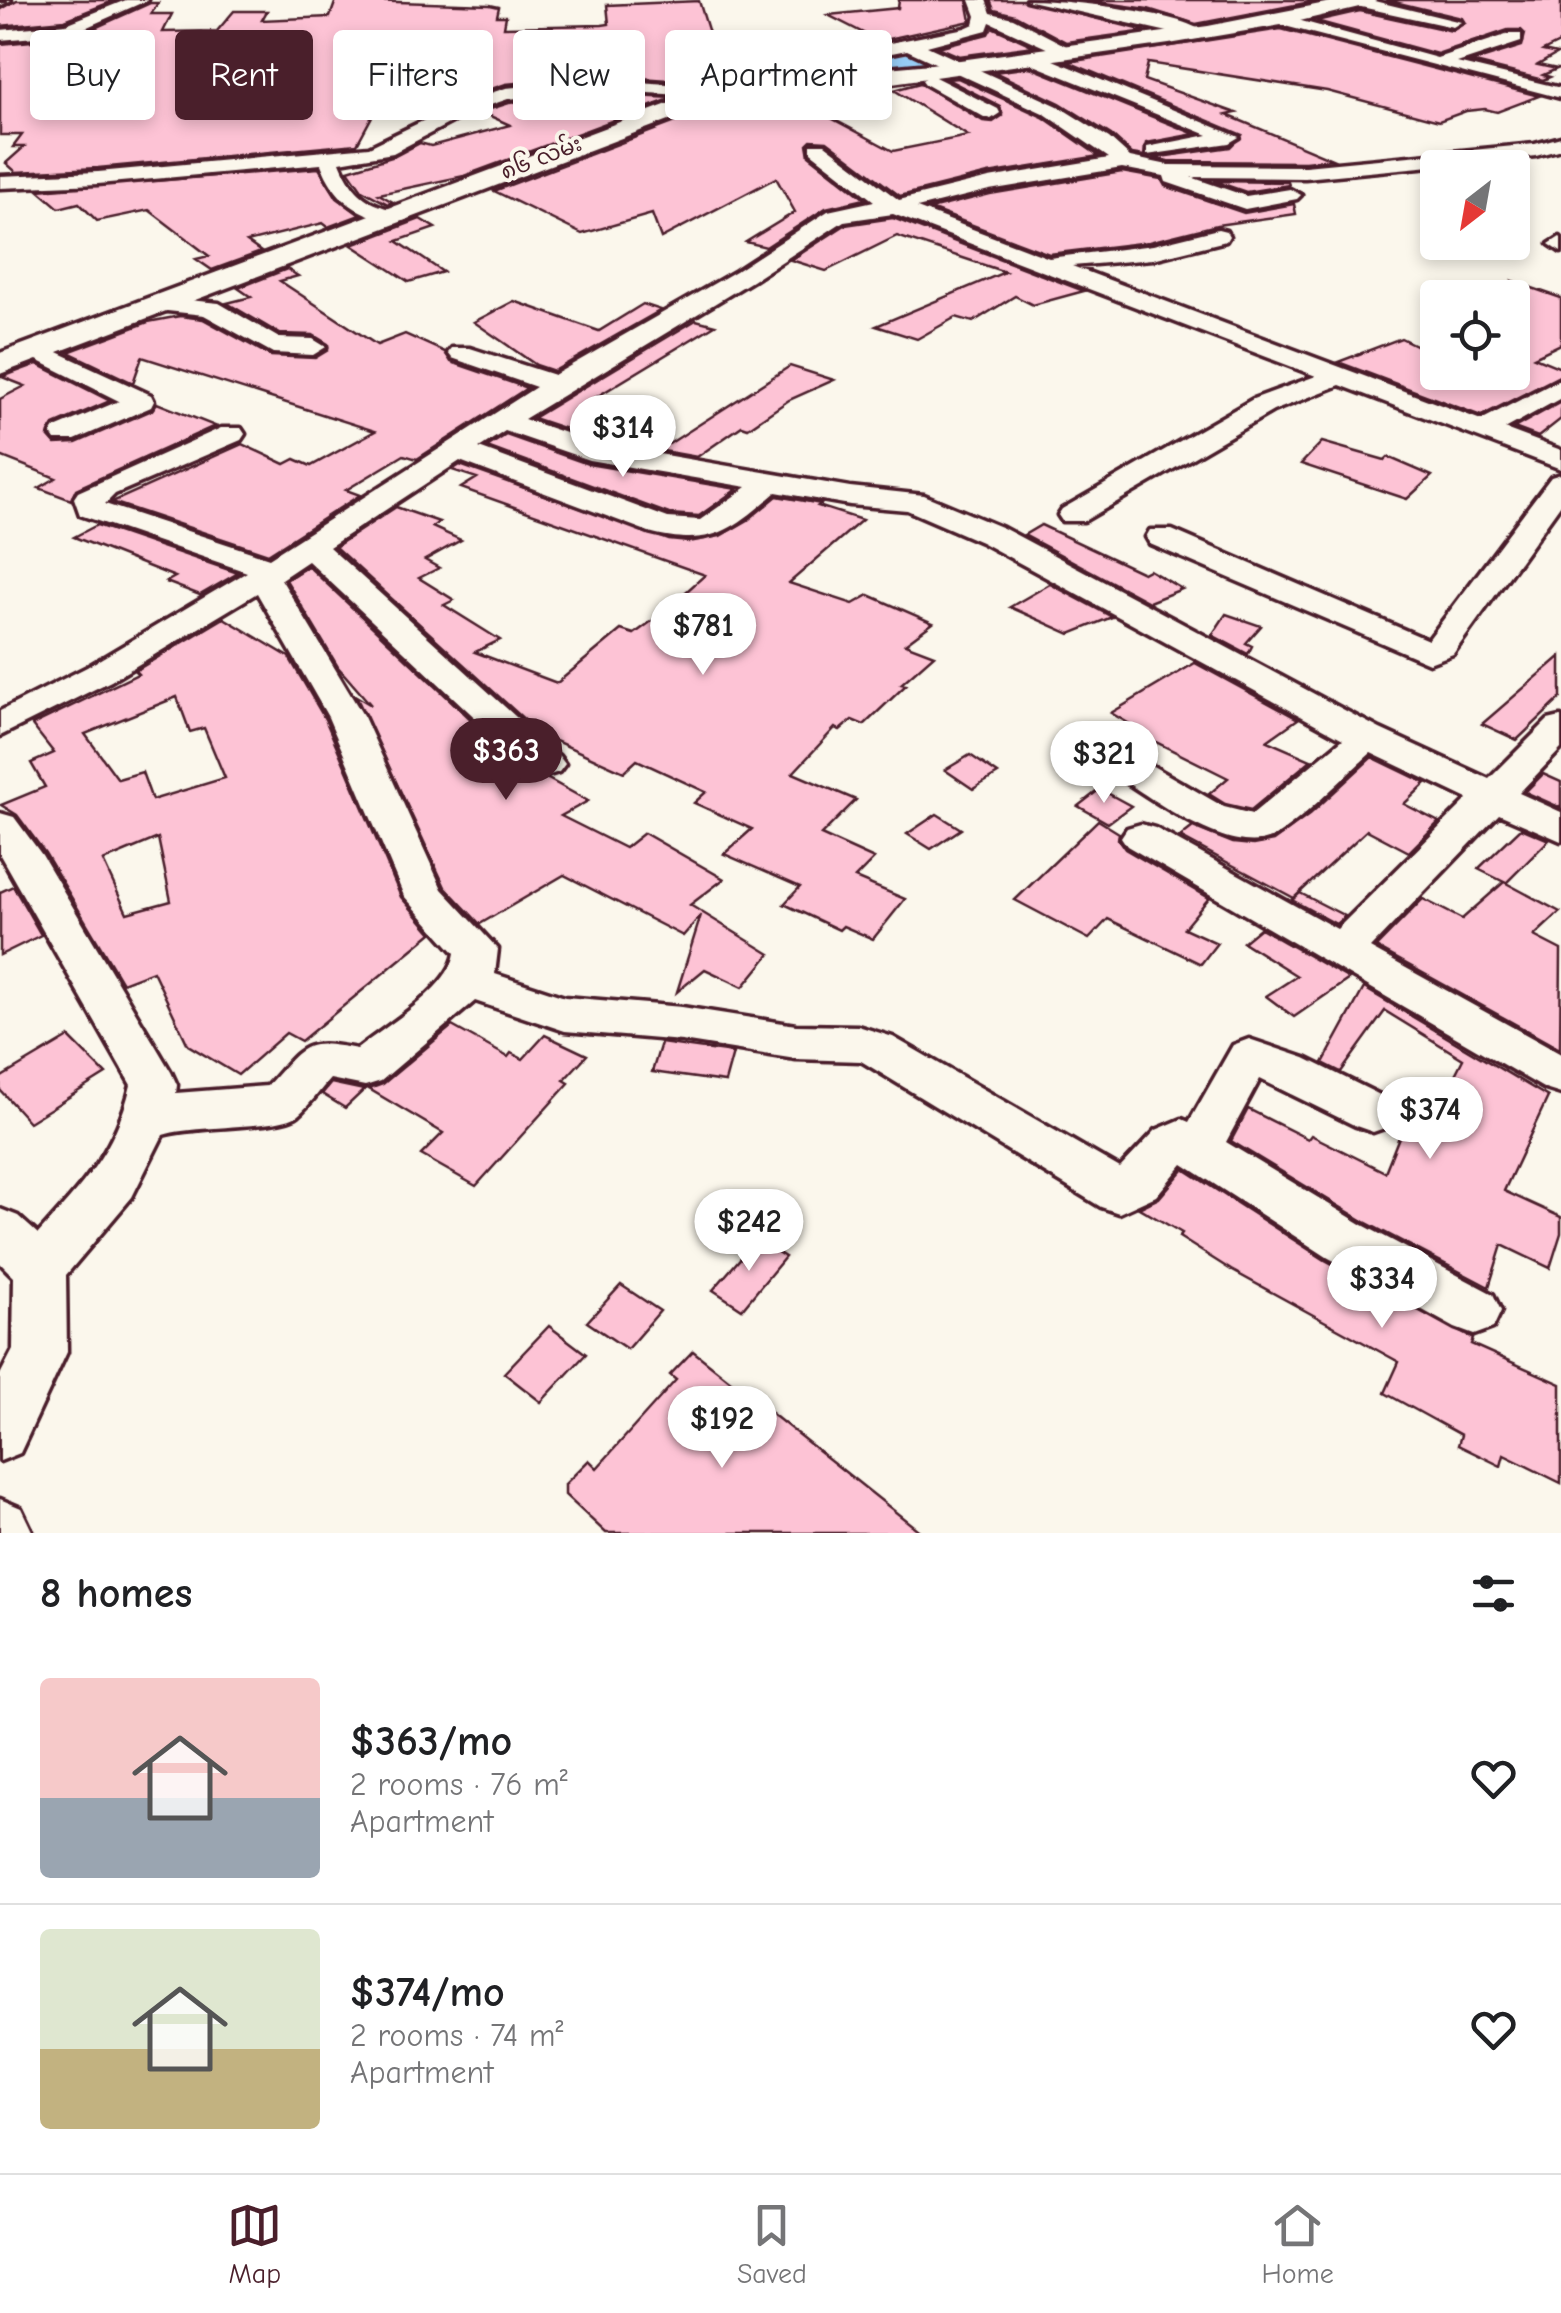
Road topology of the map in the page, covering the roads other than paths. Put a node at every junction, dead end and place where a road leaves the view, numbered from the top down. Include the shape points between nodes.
1 (140, 0) edge
2 (1048, 1) edge
3 (1361, 1) edge
4 (1167, 5) dead end
5 (981, 8) edge
6 (1119, 17) junction
7 (1283, 22) junction
8 (1453, 22) dead end
9 (69, 29) joint
10 (1191, 30) junction
11 (0, 35) edge
12 (1515, 38) dead end
13 (1052, 49) junction
14 (918, 56) junction
15 (892, 59) edge
16 (949, 63) junction
17 (1438, 64) junction
18 (892, 65) edge
19 (665, 87) edge
20 (1556, 89) edge
21 (665, 112) edge
22 (990, 113) dead end
23 (1561, 143) edge
24 (818, 148) dead end
25 (329, 158) junction
26 (1118, 159) junction
27 (1156, 170) junction
28 (0, 182) edge
29 (1290, 195) dead end
30 (895, 207) junction
31 (390, 215) junction
32 (1218, 236) dead end
33 (1046, 267) junction
34 (158, 304) junction
35 (313, 348) dead end
36 (36, 350) junction
37 (461, 354) dead end
38 (0, 364) edge
39 (1337, 377) junction
40 (557, 385) junction
41 (1561, 387) edge
42 (504, 421) junction
43 (1482, 431) junction
44 (65, 434) dead end
45 (231, 434) dead end
46 (458, 450) junction
47 (1561, 460) edge
48 (769, 483) junction
49 (1561, 483) edge
50 (1073, 514) dead end
51 (1161, 536) dead end
52 (310, 546) junction
53 (268, 572) junction
54 (0, 726) edge
55 (1558, 735) edge
56 (1367, 738) junction
57 (546, 764) dead end
58 (1130, 768) dead end
59 (1494, 794) junction
60 (0, 826) edge
61 (1561, 828) edge
62 (1141, 837) dead end
63 (1342, 950) junction
64 (468, 980) junction
65 (1561, 1076) edge
66 (1373, 1114) dead end
67 (146, 1122) junction
68 (1198, 1149) junction
69 (0, 1231) edge
70 (40, 1268) junction
71 (1474, 1311) dead end
72 (0, 1434) edge

1 - 9 street
2 - 6 street
3 - 7 street, ၈၆ လမ်း
3 - 8 street
4 - 6 street
5 - 13 street
5 - 14 street via 981,27
6 - 10 street
7 - 10 street, ၈၆ လမ်း
7 - 17 street
9 - 11 street
10 - 13 street, ၈၆ လမ်း
12 - 17 street
13 - 16 street, ၈၆ လမ်း
13 - 26 street via 1229,138
14 - 15 street
14 - 16 street, ၈၆ လမ်း
14 - 18 street, ၈၆ လမ်း
14 - 22 street
16 - 26 street via 1087,132
17 - 20 street
19 - 25 street via 513,93 457,111 388,148
21 - 31 street, ၈၆ လမ်း
23 - 27 street via 1305,172
24 - 30 street
25 - 28 street
25 - 31 street via 344,192 372,212
26 - 27 street
26 - 30 street
27 - 29 street via 1244,204
30 - 33 street
30 - 40 street via 836,216
31 - 34 street, ၈၆ လမ်း
32 - 33 street
33 - 39 street
34 - 35 street via 210,308 274,345
34 - 36 street, ၈၆ လမ်း
36 - 38 street, ၈၆ လမ်း
36 - 44 street via 140,401
37 - 40 street
39 - 43 street
39 - 50 street via 1264,405
40 - 42 street
41 - 43 street
42 - 46 street
42 - 48 street via 589,451
43 - 47 street
45 - 53 street via 105,488 89,498 90,508
46 - 48 street via 694,534 726,519
46 - 52 street
48 - 56 street via 912,501 940,512
49 - 51 street via 1441,647 1429,653
52 - 53 street
52 - 57 street
53 - 54 street
53 - 64 street via 346,717 424,896 477,949
55 - 59 street
56 - 58 street via 1262,828 1226,822
56 - 59 street
59 - 61 street
59 - 63 street
60 - 67 street via 154,1085
62 - 63 street
63 - 65 street
64 - 67 street via 365,1068 320,1059 278,1104 186,1109
64 - 68 street via 565,1014 878,1049 1120,1192 1138,1186 1172,1144 1182,1140
66 - 68 street via 1248,1056
67 - 70 street via 115,1182
68 - 71 street
69 - 70 street
70 - 72 street via 40,1352

